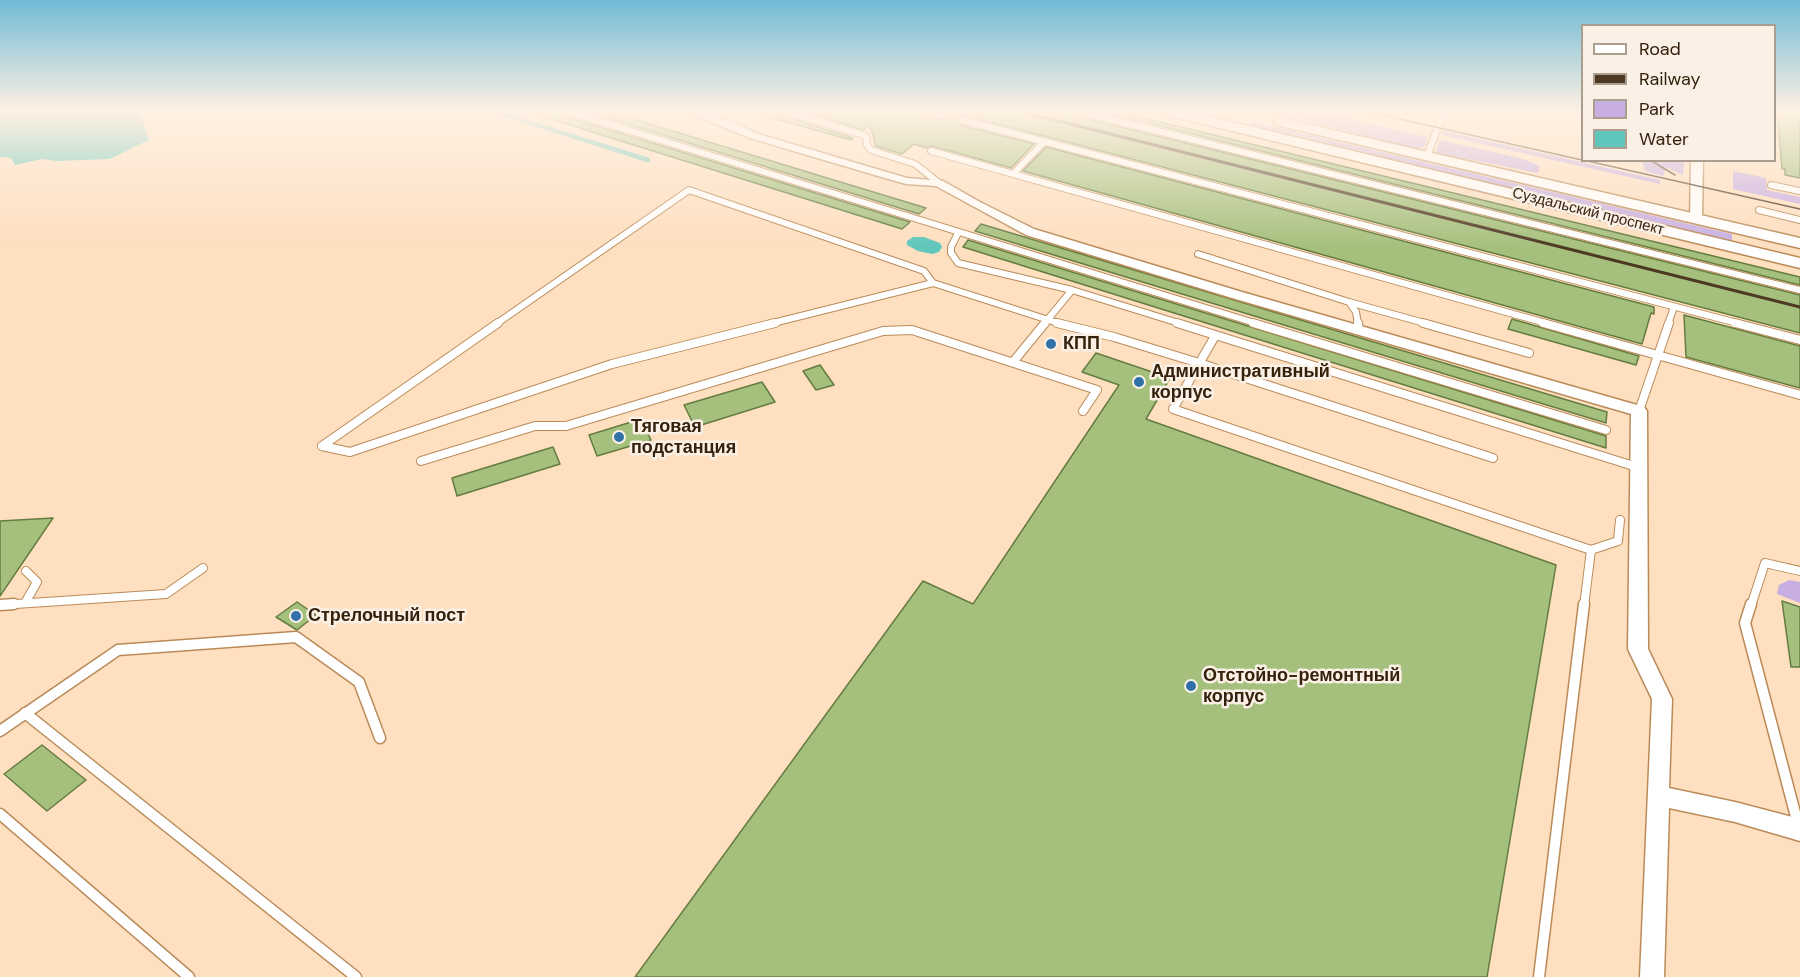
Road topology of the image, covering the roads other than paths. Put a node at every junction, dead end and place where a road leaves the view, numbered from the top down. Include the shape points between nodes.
1 (712, 157) edge
2 (823, 157) edge
3 (892, 157) edge
4 (951, 157) edge
5 (1030, 157) edge
6 (1100, 157) edge
7 (1261, 157) edge
8 (1358, 157) edge
9 (1430, 157) edge
10 (1697, 162) edge
11 (1013, 174) junction
12 (939, 183) junction
13 (1771, 185) dead end
14 (1800, 191) edge
15 (1759, 210) dead end
16 (1696, 219) junction
17 (1800, 220) edge
18 (958, 233) junction
19 (1800, 243) edge
20 (1198, 254) dead end
21 (1800, 262) edge
22 (933, 283) junction
23 (1072, 290) junction
24 (1800, 290) edge
25 (1349, 302) junction
26 (1674, 307) junction
27 (1047, 320) junction
28 (1359, 330) junction
29 (1215, 336) junction
30 (1800, 340) edge
31 (1529, 353) dead end
32 (1657, 356) junction
33 (1013, 362) junction
34 (1199, 363) junction
35 (1800, 395) edge
36 (1083, 411) dead end
37 (1639, 411) junction
38 (1606, 430) dead end
39 (1493, 458) dead end
40 (422, 461) dead end
41 (1640, 468) junction
42 (1620, 520) dead end
43 (1591, 550) junction
44 (203, 568) dead end
45 (26, 571) dead end
46 (1800, 571) edge
47 (25, 603) junction
48 (0, 605) edge
49 (25, 713) junction
50 (0, 731) edge
51 (380, 738) dead end
52 (1659, 796) junction
53 (0, 814) edge
54 (1800, 830) edge
55 (189, 977) edge
56 (356, 977) edge
57 (1539, 977) edge
58 (1652, 977) edge

1 - 18 lane
2 - 12 street via 906,181
3 - 12 lane via 915,164
4 - 11 lane
5 - 11 lane
6 - 26 lane
7 - 24 lane
8 - 21 main road, Суздальский проспект
9 - 16 main road, Суздальский проспект
10 - 16 street
11 - 32 lane
12 - 28 street via 1030,232
13 - 14 lane
15 - 17 lane
16 - 19 main road, Суздальский проспект
18 - 23 lane via 951,253 958,263
18 - 38 lane
20 - 25 lane
22 - 22 lane via 612,364 350,452 322,446 689,190 924,271
22 - 27 lane
23 - 27 lane
23 - 29 lane
25 - 28 lane via 1356,312
25 - 31 lane
26 - 30 lane
26 - 32 lane
27 - 33 lane
27 - 34 lane
28 - 37 street
29 - 34 lane
29 - 41 lane
32 - 35 lane
32 - 37 lane
33 - 36 lane via 1097,390
33 - 40 lane via 912,330 883,332 566,426 535,426
34 - 39 lane
34 - 43 lane via 1173,409
37 - 41 street
41 - 52 street via 1638,649 1662,699
42 - 43 lane via 1618,541
43 - 57 lane
44 - 47 lane via 166,594
45 - 47 lane via 37,582
46 - 54 lane via 1765,563 1745,623
47 - 48 lane
49 - 50 lane
49 - 51 lane via 118,650 296,637 359,682
49 - 56 lane
52 - 54 street
52 - 58 street
53 - 55 lane

